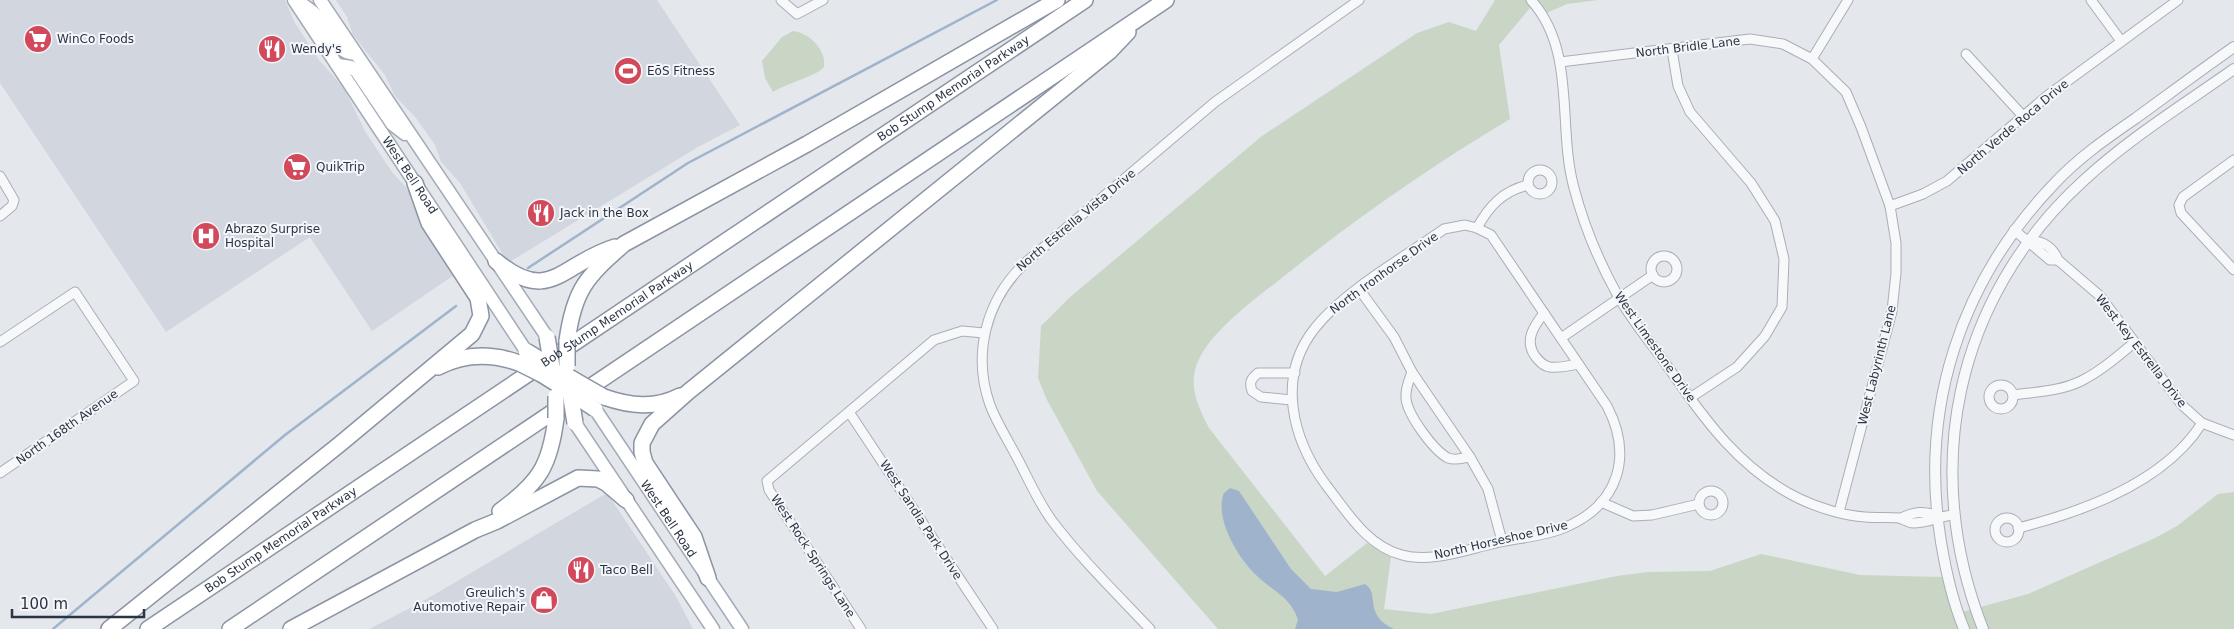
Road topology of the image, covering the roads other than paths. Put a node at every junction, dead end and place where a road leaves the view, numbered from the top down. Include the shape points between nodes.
1 (295, 0) edge
2 (320, 0) edge
3 (781, 0) edge
4 (823, 0) edge
5 (1057, 0) edge
6 (1085, 0) edge
7 (1166, 0) edge
8 (1359, 0) edge
9 (1531, 0) edge
10 (1848, 0) edge
11 (2091, 0) edge
12 (2178, 0) edge
13 (1146, 13) junction
14 (2122, 41) junction
15 (2234, 46) edge
16 (1672, 50) junction
17 (356, 54) junction
18 (1966, 54) dead end
19 (1812, 59) junction
20 (1560, 62) junction
21 (338, 65) junction
22 (2234, 69) edge
23 (2023, 116) junction
24 (416, 143) junction
25 (2234, 160) edge
26 (0, 176) edge
27 (415, 183) junction
28 (1528, 185) dead end
29 (1890, 206) junction
30 (0, 216) edge
31 (1477, 228) junction
32 (2014, 230) junction
33 (2029, 240) junction
34 (624, 244) junction
35 (496, 261) junction
36 (2234, 270) edge
37 (1654, 275) dead end
38 (1359, 289) junction
39 (1619, 298) junction
40 (1544, 313) junction
41 (984, 332) junction
42 (547, 337) joint
43 (1561, 338) junction
44 (0, 342) edge
45 (2135, 342) junction
46 (526, 351) joint
47 (1578, 364) junction
48 (1412, 372) junction
49 (426, 373) junction
50 (1295, 374) junction
51 (560, 379) junction
52 (688, 392) junction
53 (2013, 395) dead end
54 (1690, 398) junction
55 (1292, 400) junction
56 (595, 409) joint
57 (1293, 410) joint
58 (849, 412) junction
59 (575, 423) joint
60 (2202, 423) junction
61 (2234, 435) edge
62 (1470, 456) junction
63 (0, 473) edge
64 (626, 500) junction
65 (1601, 502) junction
66 (1699, 504) dead end
67 (1839, 512) junction
68 (1953, 515) junction
69 (1937, 516) junction
70 (2018, 528) dead end
71 (475, 530) junction
72 (1502, 541) junction
73 (708, 578) junction
74 (110, 629) edge
75 (148, 629) edge
76 (230, 629) edge
77 (291, 629) edge
78 (713, 629) edge
79 (742, 629) edge
80 (861, 629) edge
81 (993, 629) edge
82 (1150, 629) edge
83 (1964, 629) edge
84 (1983, 629) edge

1 - 17 main road via 316,15 340,49
1 - 21 main road, West Bell Road
2 - 17 main road, West Bell Road
3 - 4 street via 797,14
5 - 34 highway via 807,144
6 - 75 highway, Bob Stump Memorial Parkway
7 - 13 highway
8 - 41 street, North Estrella Vista Drive via 1215,102 1025,263 1000,290
9 - 20 street, West Limestone Drive via 1549,25
10 - 19 street
11 - 14 street
12 - 14 street, North Verde Roca Drive
13 - 52 highway via 1110,52
13 - 76 highway
14 - 23 street, North Verde Roca Drive
15 - 32 street via 2077,162
16 - 19 street, North Bridle Lane via 1750,39 1783,44
16 - 20 street, North Bridle Lane
16 - 54 street via 1678,86 1690,112 1751,183 1775,222 1784,259 1782,307 1765,336 1737,367
17 - 24 main road, West Bell Road
18 - 23 street
19 - 29 street, West Labyrinth Lane via 1846,92
20 - 39 street, West Limestone Drive via 1573,186 1589,236
21 - 24 main road via 357,72 392,124
21 - 27 main road, West Bell Road
22 - 33 street via 2106,161 2062,201
23 - 29 street, North Verde Roca Drive via 1947,181
24 - 35 main road, West Bell Road
25 - 36 street via 2179,205 2181,213
26 - 30 street via 14,200
27 - 46 main road, West Bell Road
27 - 49 highway via 429,223 472,287 481,307 479,323 472,334
28 - 31 street via 1503,196 1487,209
29 - 67 street, West Labyrinth Lane via 1896,243 1892,311
31 - 38 street, North Ironhorse Drive via 1465,225 1444,229
31 - 40 street, North Horseshoe Drive via 1491,235
32 - 33 street, West Key Estrella Drive
32 - 69 street via 1973,297 1954,346 1936,435 1934,492
33 - 45 street, West Key Estrella Drive via 2040,241 2055,252 2058,260 2100,296
33 - 68 street via 1990,305 1971,352 1958,404 1954,437
34 - 35 highway via 602,251 544,282 517,277
34 - 51 highway, bridge via 600,265 577,296
35 - 42 main road, West Bell Road
37 - 39 street
38 - 48 street via 1394,337
38 - 50 street, North Ironhorse Drive via 1316,327 1302,351
39 - 43 street
39 - 54 street, West Limestone Drive
40 - 43 street, North Horseshoe Drive
40 - 47 street via 1529,340 1531,351 1542,364 1550,367
41 - 58 street via 962,331 934,340
41 - 82 street, North Estrella Vista Drive via 982,373 990,405 1041,504 1064,536
42 - 51 highway, bridge
43 - 47 street, North Horseshoe Drive
44 - 63 street, North 168th Avenue via 75,292 134,381
45 - 53 street via 2080,381
45 - 60 street, West Key Estrella Drive via 2182,405
46 - 51 highway, bridge
47 - 65 street, North Horseshoe Drive via 1607,406 1616,424 1621,446 1615,478
48 - 62 street
48 - 62 street via 1406,397 1409,411 1447,457 1456,460
49 - 51 highway, bridge via 456,359 487,355
49 - 74 highway
50 - 55 street, North Ironhorse Drive
50 - 55 street via 1258,373 1250,385 1252,391 1261,397
51 - 52 highway, bridge via 630,404 652,405
51 - 56 highway, bridge
51 - 59 highway, bridge
51 - 71 highway, bridge via 554,437 546,463 527,491
52 - 73 highway via 652,424 642,443 642,452 645,462 694,537
54 - 67 street, West Limestone Drive via 1710,426 1748,464 1800,499
55 - 57 street, North Ironhorse Drive
56 - 73 main road, West Bell Road
57 - 72 street, North Horseshoe Drive via 1301,444 1314,468 1374,542 1403,556 1426,557
58 - 80 street, West Rock Springs Lane via 767,481 769,490
58 - 81 street, West Sandia Park Drive
59 - 64 main road, West Bell Road
60 - 61 street
60 - 70 street via 2179,452 2150,475 2059,516
62 - 72 street via 1488,489
64 - 71 highway via 598,479 578,478
64 - 78 main road, West Bell Road
65 - 66 street via 1633,516
65 - 72 street, North Horseshoe Drive via 1586,517 1564,528
67 - 69 street, West Limestone Drive via 1864,517 1901,518 1911,523 1929,522
68 - 69 street, West Limestone Drive
68 - 84 street via 1964,571
69 - 83 street via 1948,583
71 - 77 highway
73 - 79 main road, West Bell Road

